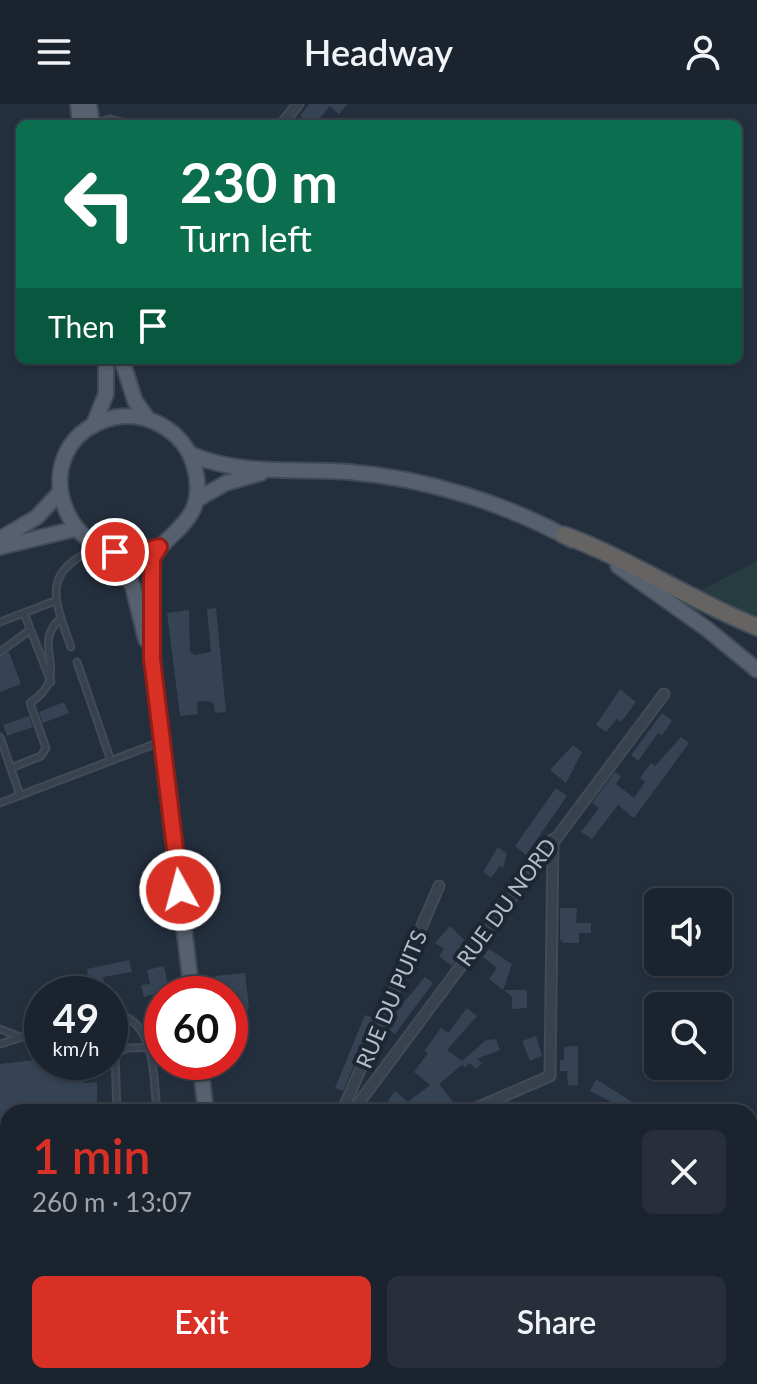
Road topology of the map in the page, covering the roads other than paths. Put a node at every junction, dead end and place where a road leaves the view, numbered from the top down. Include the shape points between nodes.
1 (298, 104) edge
2 (285, 120) edge
3 (106, 364) edge
4 (123, 364) edge
5 (148, 419) junction
6 (93, 426) junction
7 (190, 454) junction
8 (277, 471) junction
9 (60, 492) junction
10 (196, 500) junction
11 (75, 529) junction
12 (564, 535) junction
13 (0, 539) edge
14 (0, 547) edge
15 (99, 547) junction
16 (159, 547) junction
17 (115, 552) junction
18 (55, 601) junction
19 (24, 613) junction
20 (61, 618) junction
21 (0, 622) edge
22 (757, 627) edge
23 (30, 630) junction
24 (71, 647) dead end
25 (0, 652) edge
26 (152, 659) junction
27 (77, 662) dead end
28 (757, 670) edge
29 (51, 683) junction
30 (664, 694) dead end
31 (0, 737) edge
32 (162, 741) junction
33 (111, 761) junction
34 (11, 768) junction
35 (20, 795) junction
36 (0, 803) edge
37 (553, 839) junction
38 (439, 886) dead end
39 (190, 976) edge
40 (128, 1018) edge
41 (0, 1029) edge
42 (24, 1036) edge
43 (21, 1037) junction
44 (144, 1039) edge
45 (0, 1044) edge
46 (144, 1048) edge
47 (154, 1080) edge
48 (202, 1080) edge
49 (117, 1104) edge
50 (156, 1104) edge
51 (205, 1104) edge
52 (345, 1104) edge
53 (358, 1104) edge
54 (485, 1104) edge

1 - 2 street
3 - 6 main road via 106,394
4 - 5 main road via 135,401
5 - 6 main road via 120,417
5 - 7 main road via 173,432
6 - 9 main road via 71,447
7 - 8 main road via 211,463
7 - 10 main road
8 - 10 main road via 226,483
8 - 12 main road via 347,472 402,481 488,501
9 - 11 main road
9 - 13 main road via 37,517
10 - 16 main road via 176,535
11 - 14 main road
11 - 15 main road
12 - 22 highway
12 - 28 main road via 655,590
15 - 17 main road
15 - 18 lane via 68,562 56,582
16 - 17 main road
16 - 26 main road via 152,567
17 - 26 main road via 133,587
18 - 19 lane
18 - 20 lane
19 - 21 lane
19 - 23 lane
20 - 24 lane
20 - 29 lane via 47,638
23 - 25 lane
23 - 29 lane
26 - 32 main road
27 - 33 lane
29 - 34 lane via 30,703 46,748 41,756
30 - 37 street, RUE DU NORD
31 - 34 lane
32 - 33 lane
32 - 39 main road
33 - 35 lane
34 - 35 lane
35 - 36 lane
37 - 53 street, RUE DU NORD
37 - 54 street via 550,1076
38 - 52 street, RUE DU PUITS
40 - 44 lane
41 - 43 lane
42 - 43 lane
43 - 45 lane
46 - 49 lane via 115,1054
47 - 50 lane
48 - 51 main road

